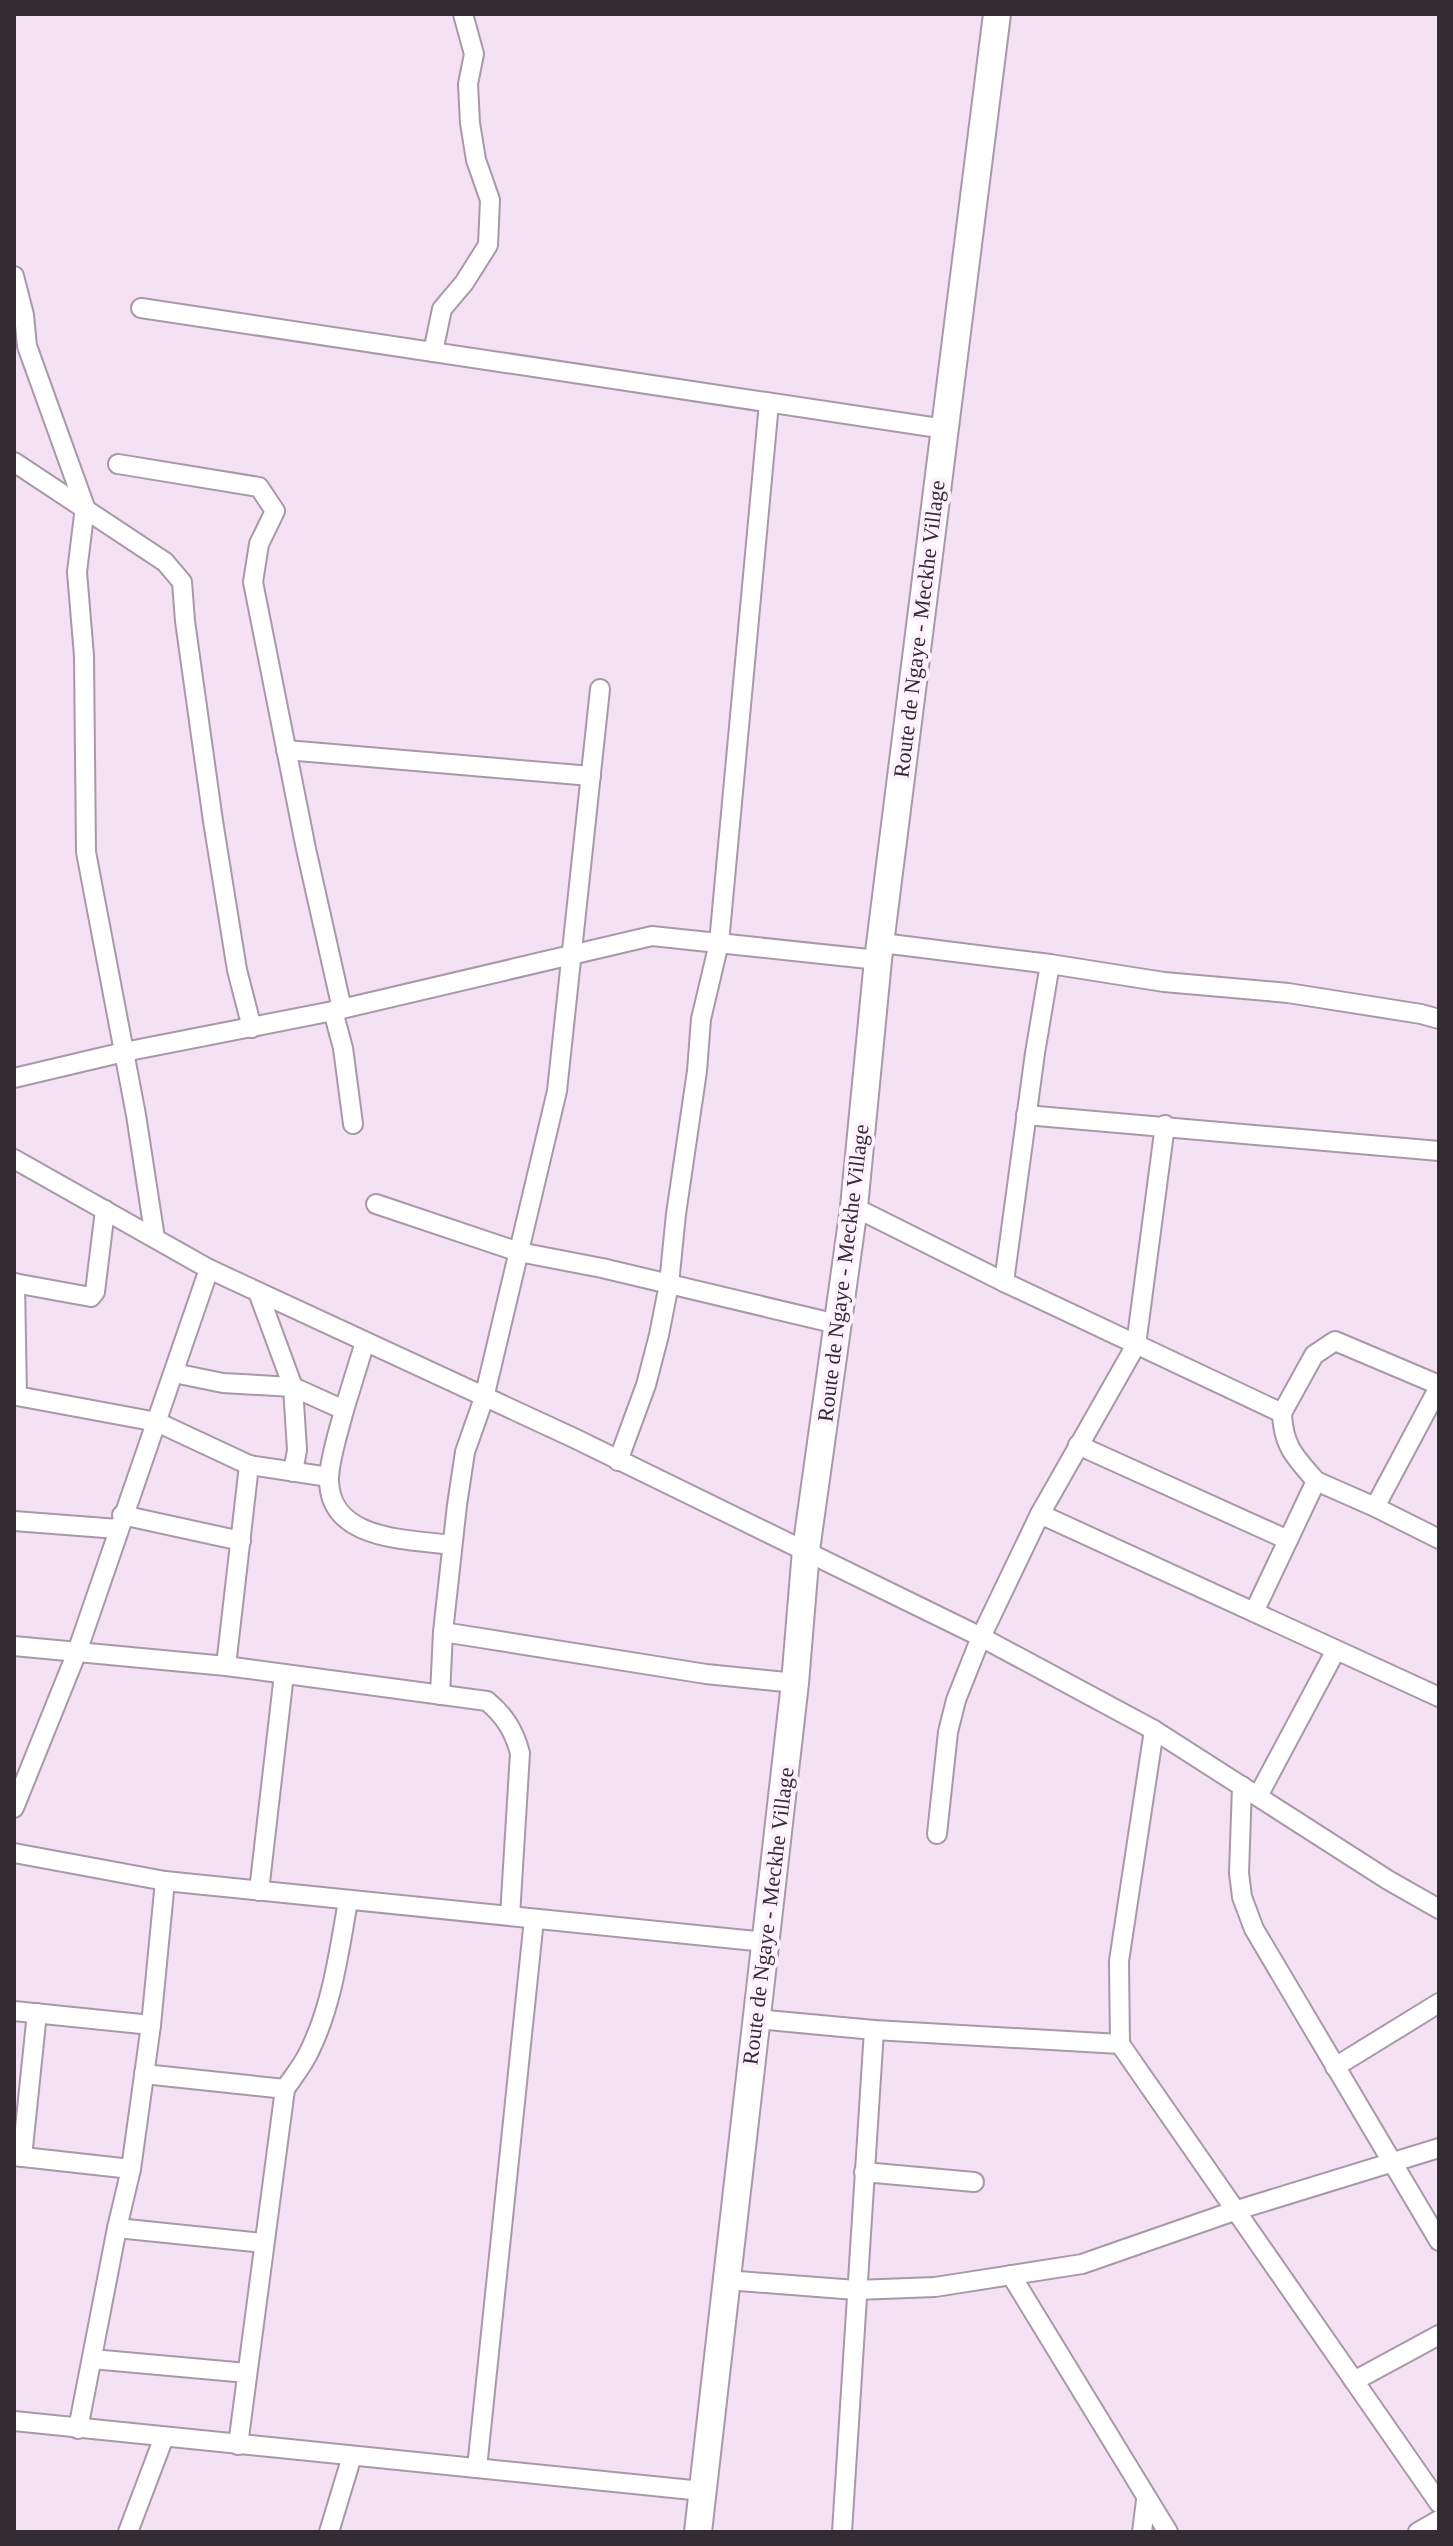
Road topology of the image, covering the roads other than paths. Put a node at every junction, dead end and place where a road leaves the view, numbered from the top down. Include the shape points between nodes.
1 (463, 14) edge
2 (997, 14) edge
3 (14, 276) edge
4 (141, 308) dead end
5 (433, 352) junction
6 (769, 403) junction
7 (945, 429) junction
8 (14, 462) edge
9 (118, 464) dead end
10 (85, 507) junction
11 (600, 689) dead end
12 (286, 750) junction
13 (591, 776) junction
14 (719, 943) junction
15 (880, 952) junction
16 (573, 955) junction
17 (1050, 964) junction
18 (338, 1010) junction
19 (1439, 1019) edge
20 (252, 1028) junction
21 (124, 1052) junction
22 (14, 1078) edge
23 (1026, 1115) junction
24 (353, 1124) dead end
25 (1165, 1125) junction
26 (1439, 1151) edge
27 (14, 1159) edge
28 (376, 1204) dead end
29 (854, 1207) junction
30 (105, 1210) junction
31 (155, 1238) junction
32 (519, 1252) junction
33 (209, 1269) junction
34 (1004, 1282) junction
35 (15, 1283) edge
36 (669, 1284) junction
37 (258, 1292) junction
38 (837, 1324) junction
39 (365, 1342) junction
40 (1136, 1345) junction
41 (174, 1373) junction
42 (1439, 1386) edge
43 (293, 1387) junction
44 (484, 1398) junction
45 (15, 1405) edge
46 (344, 1410) junction
47 (1282, 1413) junction
48 (157, 1422) junction
49 (1078, 1445) junction
50 (618, 1461) junction
51 (249, 1465) junction
52 (293, 1472) junction
53 (329, 1477) junction
54 (1316, 1481) junction
55 (1375, 1507) junction
56 (1040, 1514) junction
57 (14, 1521) edge
58 (120, 1522) junction
59 (1439, 1539) edge
60 (1288, 1540) junction
61 (241, 1541) junction
62 (452, 1545) junction
63 (806, 1550) junction
64 (1254, 1612) junction
65 (443, 1632) junction
66 (981, 1637) junction
67 (14, 1646) edge
68 (1336, 1650) junction
69 (77, 1652) junction
70 (226, 1666) junction
71 (284, 1674) junction
72 (795, 1683) junction
73 (440, 1695) junction
74 (1439, 1697) edge
75 (1154, 1730) junction
76 (1242, 1786) junction
77 (1258, 1796) junction
78 (14, 1808) edge
79 (937, 1834) dead end
80 (14, 1853) edge
81 (165, 1881) junction
82 (259, 1891) junction
83 (348, 1901) junction
84 (1439, 1909) edge
85 (510, 1916) junction
86 (534, 1919) junction
87 (765, 1942) junction
88 (1439, 2003) edge
89 (14, 2011) edge
90 (37, 2013) junction
91 (756, 2019) junction
92 (151, 2025) junction
93 (874, 2030) junction
94 (1120, 2044) junction
95 (1335, 2067) junction
96 (144, 2074) junction
97 (285, 2089) junction
98 (1439, 2148) edge
99 (18, 2157) edge
100 (1391, 2163) junction
101 (131, 2169) junction
102 (864, 2172) junction
103 (974, 2182) dead end
104 (1234, 2211) junction
105 (117, 2228) junction
106 (1439, 2241) edge
107 (264, 2243) junction
108 (1011, 2275) junction
109 (726, 2280) junction
110 (856, 2290) junction
111 (1439, 2335) edge
112 (92, 2359) junction
113 (247, 2373) junction
114 (1354, 2381) junction
115 (14, 2421) edge
116 (78, 2429) junction
117 (164, 2437) junction
118 (238, 2445) junction
119 (352, 2456) junction
120 (477, 2468) junction
121 (702, 2491) junction
122 (1146, 2500) junction
123 (1439, 2503) edge
124 (1439, 2520) edge
125 (128, 2532) edge
126 (329, 2532) edge
127 (698, 2532) edge
128 (842, 2532) edge
129 (1142, 2532) edge
130 (1168, 2532) edge
131 (1418, 2532) edge

1 - 5 street via 474,54 468,84 470,123 490,200 488,245 442,309
2 - 7 main road, Route de Ngaye - Meckhe Village
3 - 10 street via 27,346
4 - 5 street
5 - 6 street
6 - 7 street
6 - 14 street
7 - 15 main road, Route de Ngaye - Meckhe Village
8 - 10 street
9 - 12 street via 259,487 275,511 259,544 253,582
10 - 20 street via 165,562 182,582 213,821 237,970
10 - 21 street via 77,572 84,656 86,852
11 - 13 street
12 - 13 street
12 - 18 street
13 - 16 street
14 - 15 street
14 - 16 street via 652,936
14 - 36 street via 701,1019
15 - 17 street
15 - 29 main road, Route de Ngaye - Meckhe Village
16 - 18 street
16 - 32 street via 557,1091
17 - 19 street via 1164,982 1288,993
17 - 23 street
18 - 20 street
18 - 24 street
20 - 21 street
21 - 22 street
21 - 31 street
23 - 25 street
23 - 34 street
25 - 26 street
25 - 40 street
27 - 30 street
28 - 32 street
29 - 34 street
29 - 38 main road, Route de Ngaye - Meckhe Village
30 - 31 street
30 - 35 street via 91,1297
31 - 33 street
32 - 36 street
32 - 44 street
33 - 37 street
33 - 41 street
34 - 40 street
35 - 45 street
36 - 38 street
36 - 50 street via 646,1385
37 - 39 street
37 - 43 street
38 - 63 main road, Route de Ngaye - Meckhe Village
39 - 44 street
39 - 46 street
40 - 47 street
40 - 49 street
41 - 43 street via 223,1383
41 - 48 street
42 - 47 street via 1335,1341 1314,1355
42 - 55 street
43 - 46 street
43 - 52 street
44 - 50 street
44 - 62 street via 465,1452
45 - 48 street
46 - 53 street
47 - 54 street via 1291,1452
48 - 51 street
48 - 58 street
49 - 56 street
49 - 60 street
50 - 63 street
51 - 52 street
51 - 61 street
52 - 53 street
53 - 62 street via 334,1505 364,1530
54 - 55 street
54 - 60 street
55 - 59 street
56 - 64 street
56 - 66 street
57 - 58 street
58 - 61 street
58 - 69 street
60 - 64 street
61 - 70 street
62 - 65 street
63 - 66 street
63 - 72 main road, Route de Ngaye - Meckhe Village
64 - 68 street
65 - 72 street
65 - 73 street
66 - 75 street
66 - 79 street via 948,1732
67 - 69 street
68 - 74 street
68 - 77 street
69 - 70 street
69 - 78 street
70 - 71 street
71 - 73 street
71 - 82 street
72 - 87 main road, Route de Ngaye - Meckhe Village
73 - 85 street via 487,1701 514,1733 520,1753
75 - 76 street
75 - 94 street via 1119,1961
76 - 77 street
76 - 95 street via 1242,1897 1254,1929
77 - 84 street
80 - 81 street
81 - 82 street
81 - 92 street
82 - 83 street
83 - 85 street
83 - 97 street via 322,2024
85 - 86 street
86 - 87 street
86 - 120 street
87 - 91 main road, Route de Ngaye - Meckhe Village
88 - 95 street
89 - 90 street
90 - 92 street
90 - 99 street
91 - 93 street
91 - 109 main road, Route de Ngaye - Meckhe Village
92 - 96 street
93 - 94 street
93 - 102 street
94 - 104 street
95 - 100 street
96 - 97 street
96 - 101 street
97 - 107 street
98 - 100 street
99 - 101 street
100 - 104 street
100 - 106 street
101 - 105 street
102 - 103 street
102 - 110 street
104 - 108 street via 1082,2264
104 - 114 street
105 - 107 street
105 - 112 street
107 - 113 street
108 - 110 street via 935,2287
108 - 122 street
109 - 110 street
109 - 121 main road, Route de Ngaye - Meckhe Village
110 - 128 street
111 - 114 street
112 - 113 street
112 - 116 street
113 - 118 street
114 - 123 street
115 - 116 street
116 - 117 street
117 - 118 street
117 - 125 street
118 - 119 street
119 - 120 street
119 - 126 street
120 - 121 street
121 - 127 main road, Route de Ngaye - Meckhe Village
122 - 129 street
122 - 130 street
124 - 131 street

